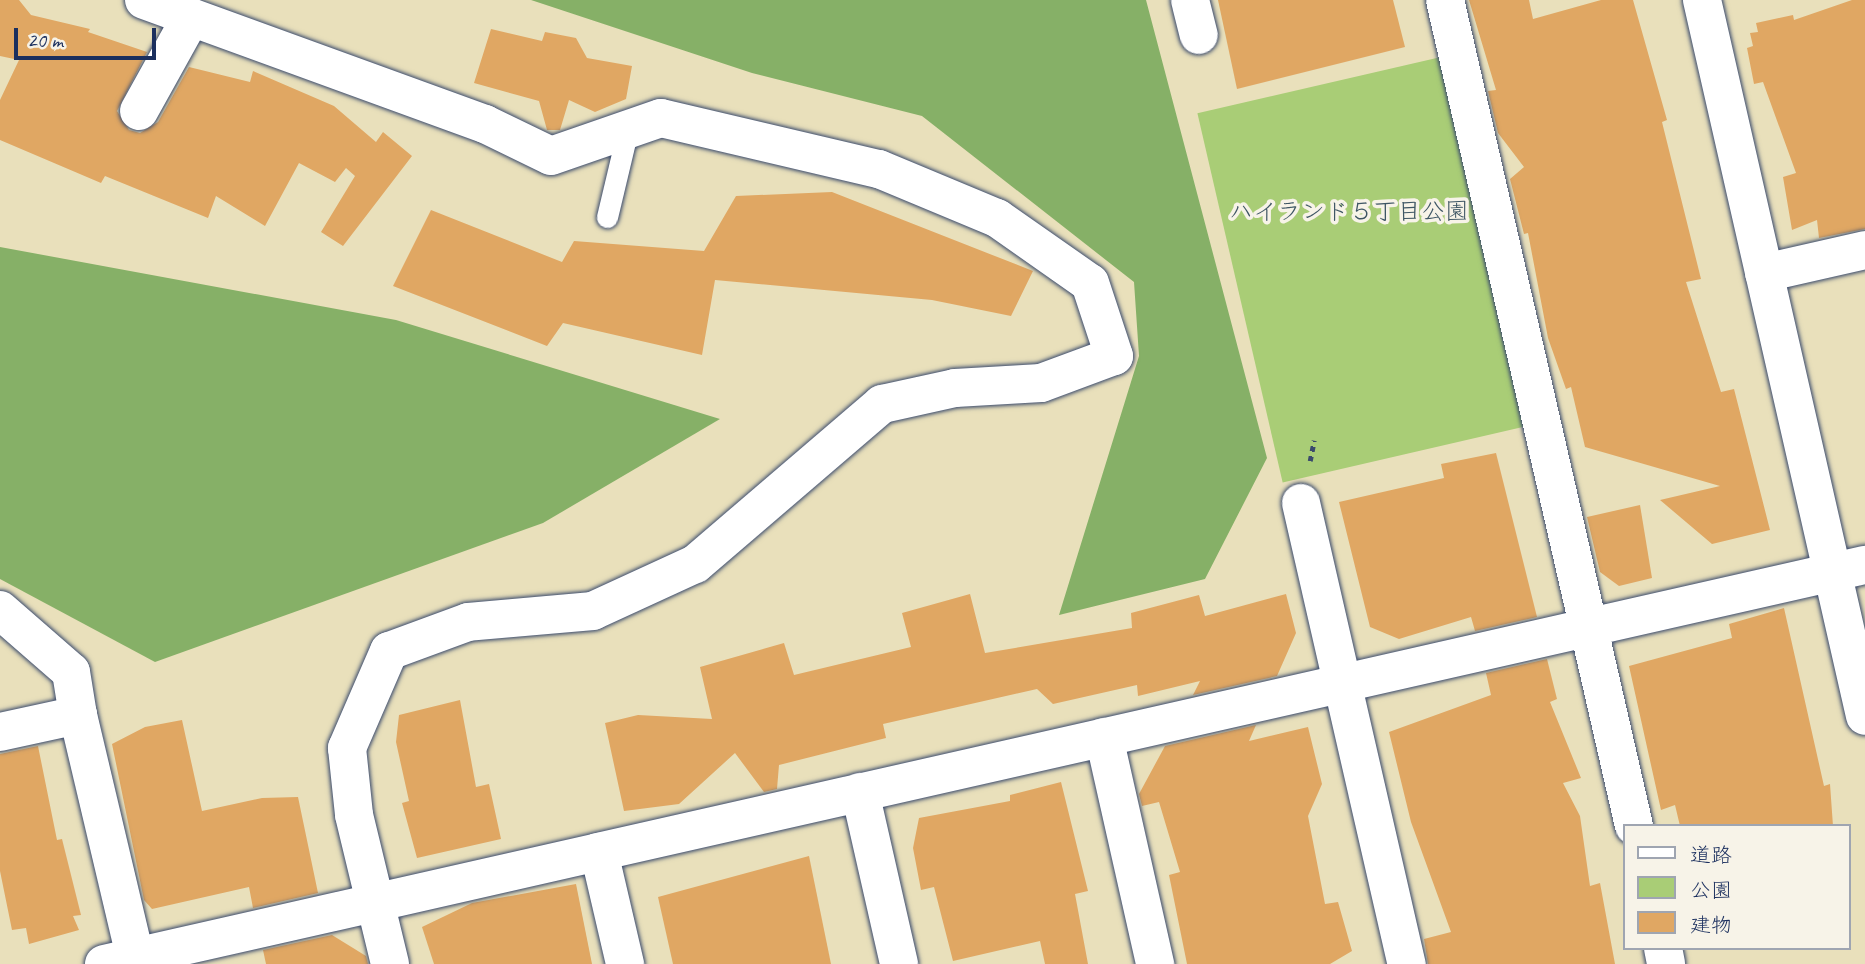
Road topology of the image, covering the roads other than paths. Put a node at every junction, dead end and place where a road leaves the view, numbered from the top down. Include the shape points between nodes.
1 (144, 0) edge
2 (1445, 0) edge
3 (1703, 0) edge
4 (191, 17) junction
5 (139, 111) dead end
6 (628, 129) junction
7 (607, 216) dead end
8 (1865, 250) edge
9 (1764, 273) junction
10 (1301, 503) dead end
11 (1849, 569) edge
12 (0, 610) edge
13 (1588, 628) junction
14 (1343, 684) junction
15 (78, 715) junction
16 (1865, 716) edge
17 (0, 732) edge
18 (1104, 737) junction
19 (860, 792) junction
20 (1634, 824) edge
21 (599, 852) junction
22 (376, 902) junction
23 (126, 962) edge
24 (390, 964) edge
25 (625, 964) edge
26 (900, 964) edge
27 (1155, 964) edge
28 (1407, 964) edge

1 - 4 street
2 - 13 street
3 - 9 street
4 - 5 street
4 - 6 street via 485,124 551,156
6 - 7 lane
6 - 22 street via 661,118 879,169 997,218 1090,283 1114,356 1041,383 955,388 882,404 695,564 593,611 467,622 389,651 347,748 354,815
8 - 9 street
9 - 11 street
10 - 14 street
11 - 13 street
11 - 16 street
12 - 15 street via 71,672
13 - 14 street
13 - 20 street
14 - 18 street
14 - 28 street
15 - 17 street
15 - 23 street
18 - 19 street
18 - 27 street
19 - 21 street
19 - 26 street
21 - 22 street
21 - 25 street
22 - 23 street
22 - 24 street

